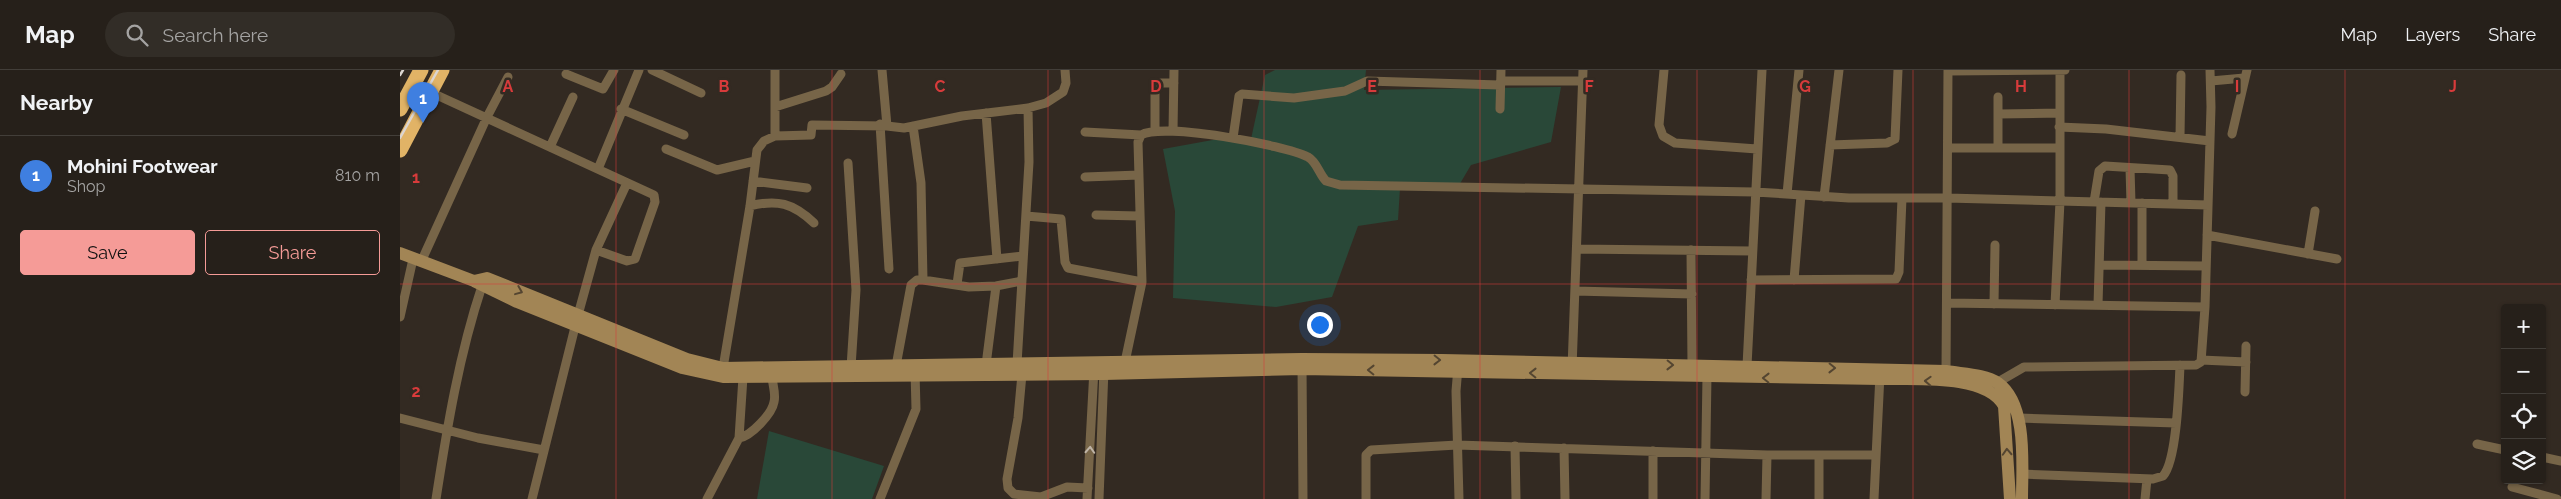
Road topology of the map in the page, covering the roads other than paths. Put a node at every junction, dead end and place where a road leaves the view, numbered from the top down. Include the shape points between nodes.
1 (422, 70) edge
2 (442, 70) edge
3 (614, 70) edge
4 (639, 70) edge
5 (652, 70) edge
6 (775, 70) edge
7 (882, 70) edge
8 (1065, 70) edge
9 (1174, 70) edge
10 (1501, 70) edge
11 (1535, 70) edge
12 (1583, 70) edge
13 (1664, 70) edge
14 (1762, 70) edge
15 (1798, 70) edge
16 (1839, 70) edge
17 (1898, 70) edge
18 (2062, 70) edge
19 (2210, 70) edge
20 (564, 71) edge
21 (1948, 71) edge
22 (840, 74) dead end
23 (2246, 74) edge
24 (2181, 75) dead end
25 (508, 76) dead end
26 (1534, 81) junction
27 (1583, 81) junction
28 (2212, 81) junction
29 (1174, 83) junction
30 (1501, 83) junction
31 (430, 92) junction
32 (701, 93) dead end
33 (573, 97) dead end
34 (1998, 97) dead end
35 (775, 107) junction
36 (1028, 108) junction
37 (400, 109) edge
38 (621, 109) junction
39 (1500, 109) dead end
40 (986, 113) junction
41 (2060, 113) junction
42 (1998, 114) junction
43 (487, 117) junction
44 (884, 125) junction
45 (913, 126) junction
46 (2059, 126) junction
47 (1155, 131) junction
48 (1173, 131) junction
49 (1085, 132) dead end
50 (684, 134) dead end
51 (2232, 134) dead end
52 (1141, 135) junction
53 (775, 136) junction
54 (2180, 137) junction
55 (1233, 138) junction
56 (2210, 141) junction
57 (1830, 145) junction
58 (550, 147) junction
59 (1948, 148) junction
60 (1998, 148) junction
61 (2059, 148) junction
62 (666, 149) dead end
63 (1757, 149) junction
64 (400, 150) edge
65 (754, 161) junction
66 (848, 163) dead end
67 (2130, 168) junction
68 (598, 169) junction
69 (1139, 175) junction
70 (1085, 177) dead end
71 (752, 181) junction
72 (627, 183) junction
73 (807, 188) dead end
74 (1579, 190) junction
75 (1754, 192) junction
76 (1787, 194) junction
77 (1801, 195) junction
78 (1824, 196) junction
79 (1902, 198) junction
80 (1948, 198) junction
81 (2060, 201) junction
82 (2097, 202) junction
83 (2131, 203) junction
84 (2142, 203) junction
85 (2173, 204) junction
86 (2208, 205) junction
87 (750, 206) junction
88 (2314, 211) dead end
89 (1096, 215) dead end
90 (1026, 216) junction
91 (1139, 216) junction
92 (814, 223) dead end
93 (2207, 235) junction
94 (1995, 245) dead end
95 (1577, 249) junction
96 (596, 250) junction
97 (1691, 250) junction
98 (1752, 251) junction
99 (400, 253) edge
100 (2308, 254) junction
101 (1023, 256) junction
102 (998, 259) junction
103 (2337, 259) dead end
104 (417, 260) junction
105 (2100, 265) junction
106 (2142, 265) junction
107 (2206, 266) junction
108 (889, 269) dead end
109 (923, 280) junction
110 (1751, 280) junction
111 (1794, 280) junction
112 (1022, 281) junction
113 (1142, 282) junction
114 (478, 284) junction
115 (957, 284) junction
116 (996, 286) junction
117 (1575, 291) junction
118 (1692, 294) junction
119 (1947, 303) junction
120 (1994, 304) junction
121 (2056, 305) junction
122 (2098, 305) junction
123 (2205, 307) junction
124 (400, 318) edge
125 (576, 319) junction
126 (2246, 346) dead end
127 (2202, 360) junction
128 (1125, 362) junction
129 (2246, 362) junction
130 (1302, 364) junction
131 (986, 365) junction
132 (2180, 365) junction
133 (896, 366) junction
134 (1459, 366) junction
135 (1692, 366) junction
136 (1747, 366) junction
137 (852, 367) junction
138 (723, 368) junction
139 (1099, 368) junction
140 (1572, 368) junction
141 (1019, 369) junction
142 (915, 371) junction
143 (1946, 371) junction
144 (1880, 375) junction
145 (1707, 376) junction
146 (743, 377) junction
147 (772, 378) junction
148 (1992, 386) junction
149 (2245, 392) dead end
150 (400, 418) edge
151 (2019, 418) junction
152 (2176, 423) junction
153 (447, 430) junction
154 (739, 438) junction
155 (2478, 444) dead end
156 (1457, 445) junction
157 (1515, 446) junction
158 (1564, 448) junction
159 (2501, 449) edge
160 (544, 450) junction
161 (1653, 451) junction
162 (1706, 452) junction
163 (1767, 455) junction
164 (1876, 455) junction
165 (1819, 456) junction
166 (2546, 458) edge
167 (2561, 461) edge
168 (2022, 474) junction
169 (2147, 479) junction
170 (2512, 487) dead end
171 (1088, 488) junction
172 (436, 499) edge
173 (532, 499) edge
174 (707, 499) edge
175 (880, 499) edge
176 (1087, 499) edge
177 (1099, 499) edge
178 (1304, 499) edge
179 (1366, 499) edge
180 (1459, 499) edge
181 (1516, 499) edge
182 (1565, 499) edge
183 (1653, 499) edge
184 (1706, 499) edge
185 (1766, 499) edge
186 (1819, 499) edge
187 (1874, 499) edge
188 (2010, 499) edge
189 (2022, 499) edge
190 (2146, 499) edge
191 (2557, 499) edge

1 - 37 highway
2 - 31 highway
3 - 20 street via 603,89
4 - 38 street
5 - 32 street
6 - 35 street
7 - 44 street
8 - 36 street via 1063,92 1046,103
9 - 29 street
10 - 30 street
11 - 26 street
12 - 27 street
13 - 63 street via 1659,125 1663,136 1675,143
14 - 63 street
15 - 76 street
16 - 57 street
17 - 57 street via 1895,139 1887,143
18 - 21 street
18 - 41 street
19 - 28 street
21 - 59 street
22 - 35 street via 826,91
23 - 28 street
23 - 51 street
24 - 54 street
25 - 43 street
26 - 27 street
26 - 30 street
27 - 74 street
28 - 56 street
29 - 47 street via 1161,83 1154,88
29 - 48 street
30 - 39 street
30 - 55 street via 1367,81 1345,91 1294,98 1242,94 1239,96
31 - 43 street
31 - 64 highway
33 - 58 street
34 - 42 street
35 - 53 street
36 - 40 street
36 - 90 street
38 - 50 street
38 - 68 street
40 - 45 street
40 - 102 street
41 - 42 street
41 - 46 street
42 - 60 street
43 - 58 street
43 - 104 street
44 - 45 street
44 - 53 street via 812,125 811,135
44 - 108 street
45 - 109 street via 921,183
46 - 54 street
46 - 61 street
47 - 48 street
47 - 52 street
48 - 55 street
49 - 52 street
52 - 69 street via 1138,142
53 - 65 street via 759,146
54 - 56 street
55 - 74 street via 1306,156 1315,163 1322,177 1332,184
56 - 86 street
57 - 78 street
58 - 68 street
59 - 60 street
59 - 80 street
60 - 61 street
61 - 81 street
62 - 65 street via 717,170
63 - 75 street
65 - 71 street
66 - 137 street via 856,290
67 - 82 street via 2101,168
67 - 83 street
67 - 85 street via 2171,171
68 - 72 street
69 - 70 street
69 - 91 street
71 - 73 street
71 - 87 street
72 - 96 street
72 - 96 street via 652,193 655,199 636,257 627,261
74 - 75 street
74 - 95 street
75 - 76 street
75 - 98 street
76 - 77 street
77 - 78 street
77 - 111 street
78 - 79 street
79 - 80 street
79 - 111 street via 1899,275 1896,279
80 - 81 street
80 - 119 street
81 - 82 street
81 - 121 street
82 - 83 street
82 - 105 street
83 - 84 street
84 - 85 street
84 - 106 street
85 - 86 street
86 - 93 street
87 - 92 street via 771,202 784,204 804,213
87 - 138 street
88 - 100 street
89 - 91 street
90 - 101 street
90 - 113 street via 1061,219 1068,268
91 - 113 street
93 - 100 street
93 - 107 street
94 - 120 street
95 - 97 street
95 - 117 street
96 - 125 street
97 - 98 street
97 - 118 street
98 - 110 street
99 - 104 street
100 - 103 street
101 - 102 street
101 - 112 street
102 - 115 street via 959,264
104 - 114 street
104 - 124 street
105 - 106 street
105 - 122 street
106 - 107 street
107 - 123 street
109 - 115 street
109 - 133 street via 911,285
110 - 111 street
110 - 136 street
112 - 116 street
112 - 141 street
113 - 128 street
114 - 125 street via 487,278
114 - 153 street
115 - 116 street
116 - 131 street
117 - 118 street
117 - 140 street
118 - 135 street
119 - 120 street
119 - 143 street
120 - 121 street
121 - 122 street
122 - 123 street
123 - 127 street
125 - 138 street via 687,359
125 - 146 street via 682,368 723,377
125 - 160 street
126 - 129 street
127 - 129 street
127 - 132 street via 2196,364
128 - 130 street
128 - 139 street
129 - 149 street
130 - 134 street
130 - 139 street
130 - 178 street
131 - 141 street
131 - 142 street
132 - 148 street via 2024,367
132 - 152 street
133 - 137 street
133 - 142 street
134 - 140 street
134 - 156 street
135 - 136 street
140 -> 135 street
136 -> 144 street
137 - 138 street
139 - 141 street
171 -> 139 street
139 - 177 street
140 - 145 street
141 - 142 street
141 - 171 street via 1018,418 1008,488 1014,494 1041,497 1067,487
142 - 147 street
142 - 175 street via 916,409
143 - 144 street
143 - 148 street via 1977,376
144 -> 145 street
148 -> 144 street
144 - 164 street
145 - 162 street
146 - 147 street
146 - 154 street
147 - 154 street via 773,407 750,434
148 - 151 street via 2012,397
188 -> 148 street via 2004,406
150 - 153 street
151 - 152 street
151 - 168 street
152 - 169 street via 2166,473
153 - 160 street
153 - 172 street
154 - 174 street
155 - 159 street
156 - 157 street
156 - 179 street via 1368,452
156 - 180 street
157 - 158 street
157 - 181 street
158 - 161 street
158 - 182 street
160 - 173 street
161 - 162 street
161 - 183 street
162 - 163 street
162 - 184 street
163 - 165 street
163 - 185 street
164 - 165 street
164 - 187 street
165 - 186 street
166 - 167 street
168 - 169 street
168 - 189 street
169 - 190 street
170 - 191 street
171 - 176 street

